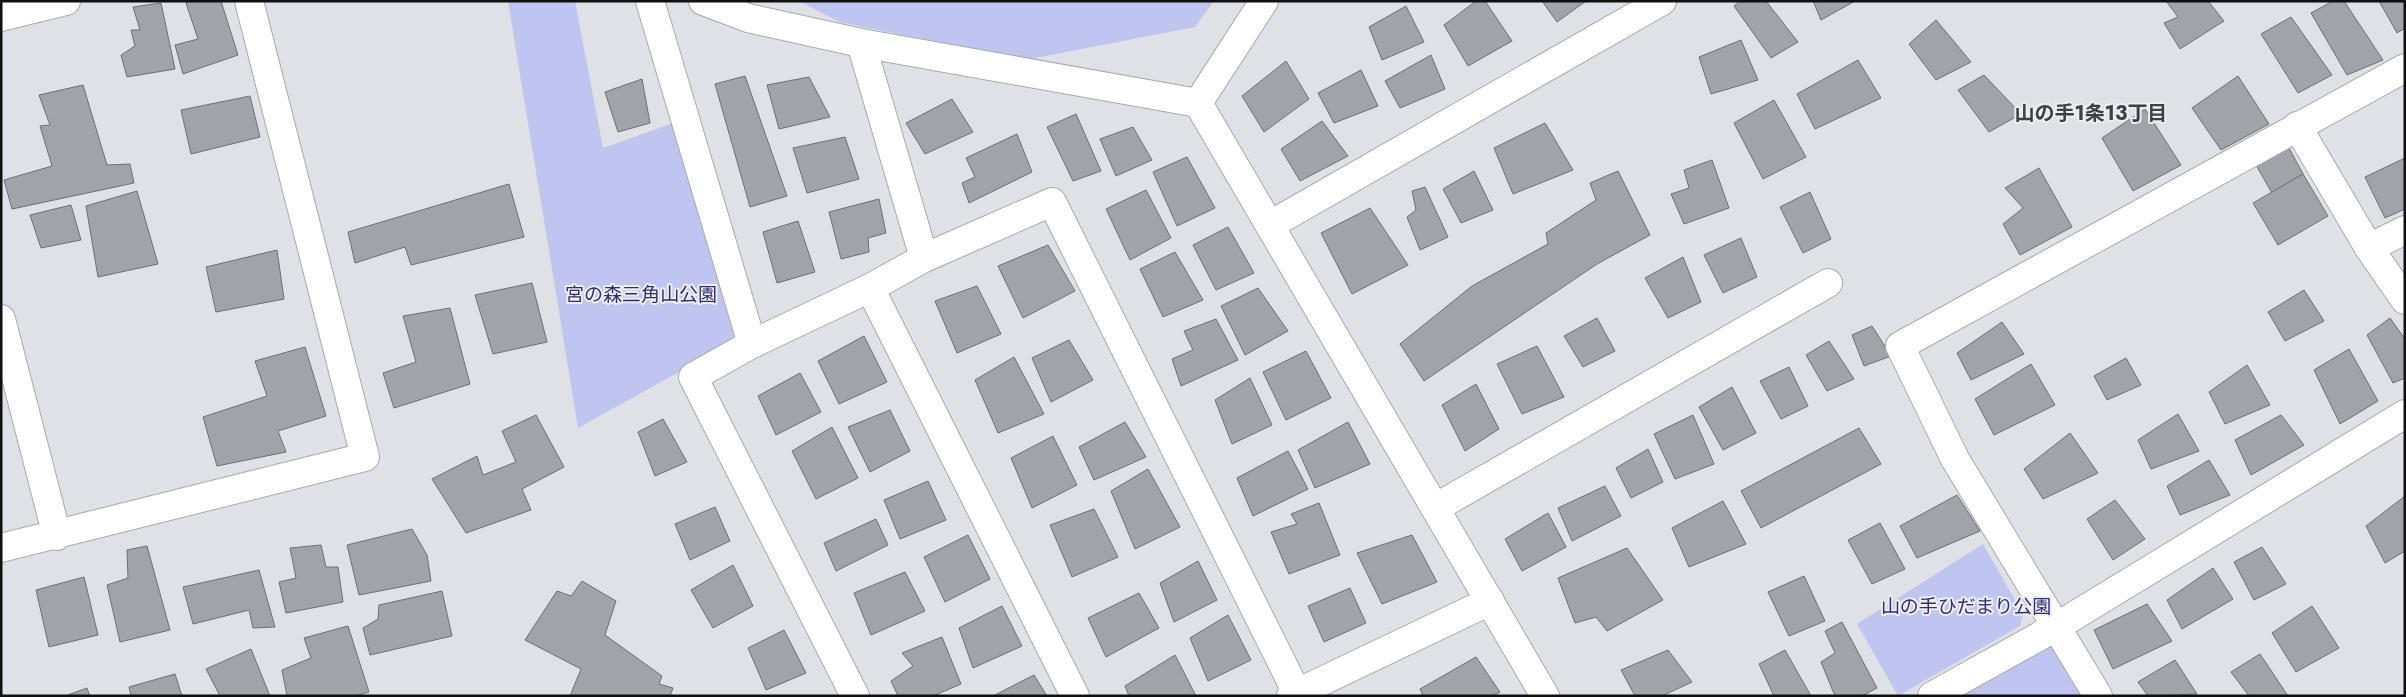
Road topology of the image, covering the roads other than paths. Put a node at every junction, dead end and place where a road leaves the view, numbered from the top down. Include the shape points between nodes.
1 (66, 1) edge
2 (249, 1) edge
3 (650, 1) edge
4 (703, 1) edge
5 (1264, 1) edge
6 (1662, 1) edge
7 (1, 17) edge
8 (860, 43) junction
9 (2405, 68) edge
10 (1198, 103) junction
11 (2297, 126) junction
12 (1270, 225) junction
13 (2405, 230) edge
14 (2369, 248) junction
15 (924, 258) junction
16 (1828, 283) dead end
17 (870, 288) junction
18 (2405, 300) edge
19 (1, 319) edge
20 (752, 344) junction
21 (2405, 414) edge
22 (1436, 508) junction
23 (56, 536) junction
24 (1, 548) edge
25 (1490, 601) junction
26 (2056, 627) junction
27 (1294, 694) edge
28 (855, 696) edge
29 (1075, 696) edge
30 (1546, 696) edge
31 (1932, 696) edge
32 (2098, 696) edge

1 - 7 street
2 - 23 street via 365,457
3 - 20 street
4 - 8 street via 748,18
5 - 10 street
6 - 12 street
8 - 10 street
8 - 15 street
9 - 11 street
10 - 12 street
11 - 14 street
11 - 26 street via 1900,346 1955,459
12 - 22 street
13 - 14 street
14 - 18 street
15 - 17 street
15 - 27 street via 1052,202
16 - 22 street
17 - 20 street
17 - 29 street
19 - 23 street
20 - 28 street via 694,377
21 - 26 street
22 - 25 street
23 - 24 street
25 - 27 street
25 - 30 street
26 - 31 street
26 - 32 street

